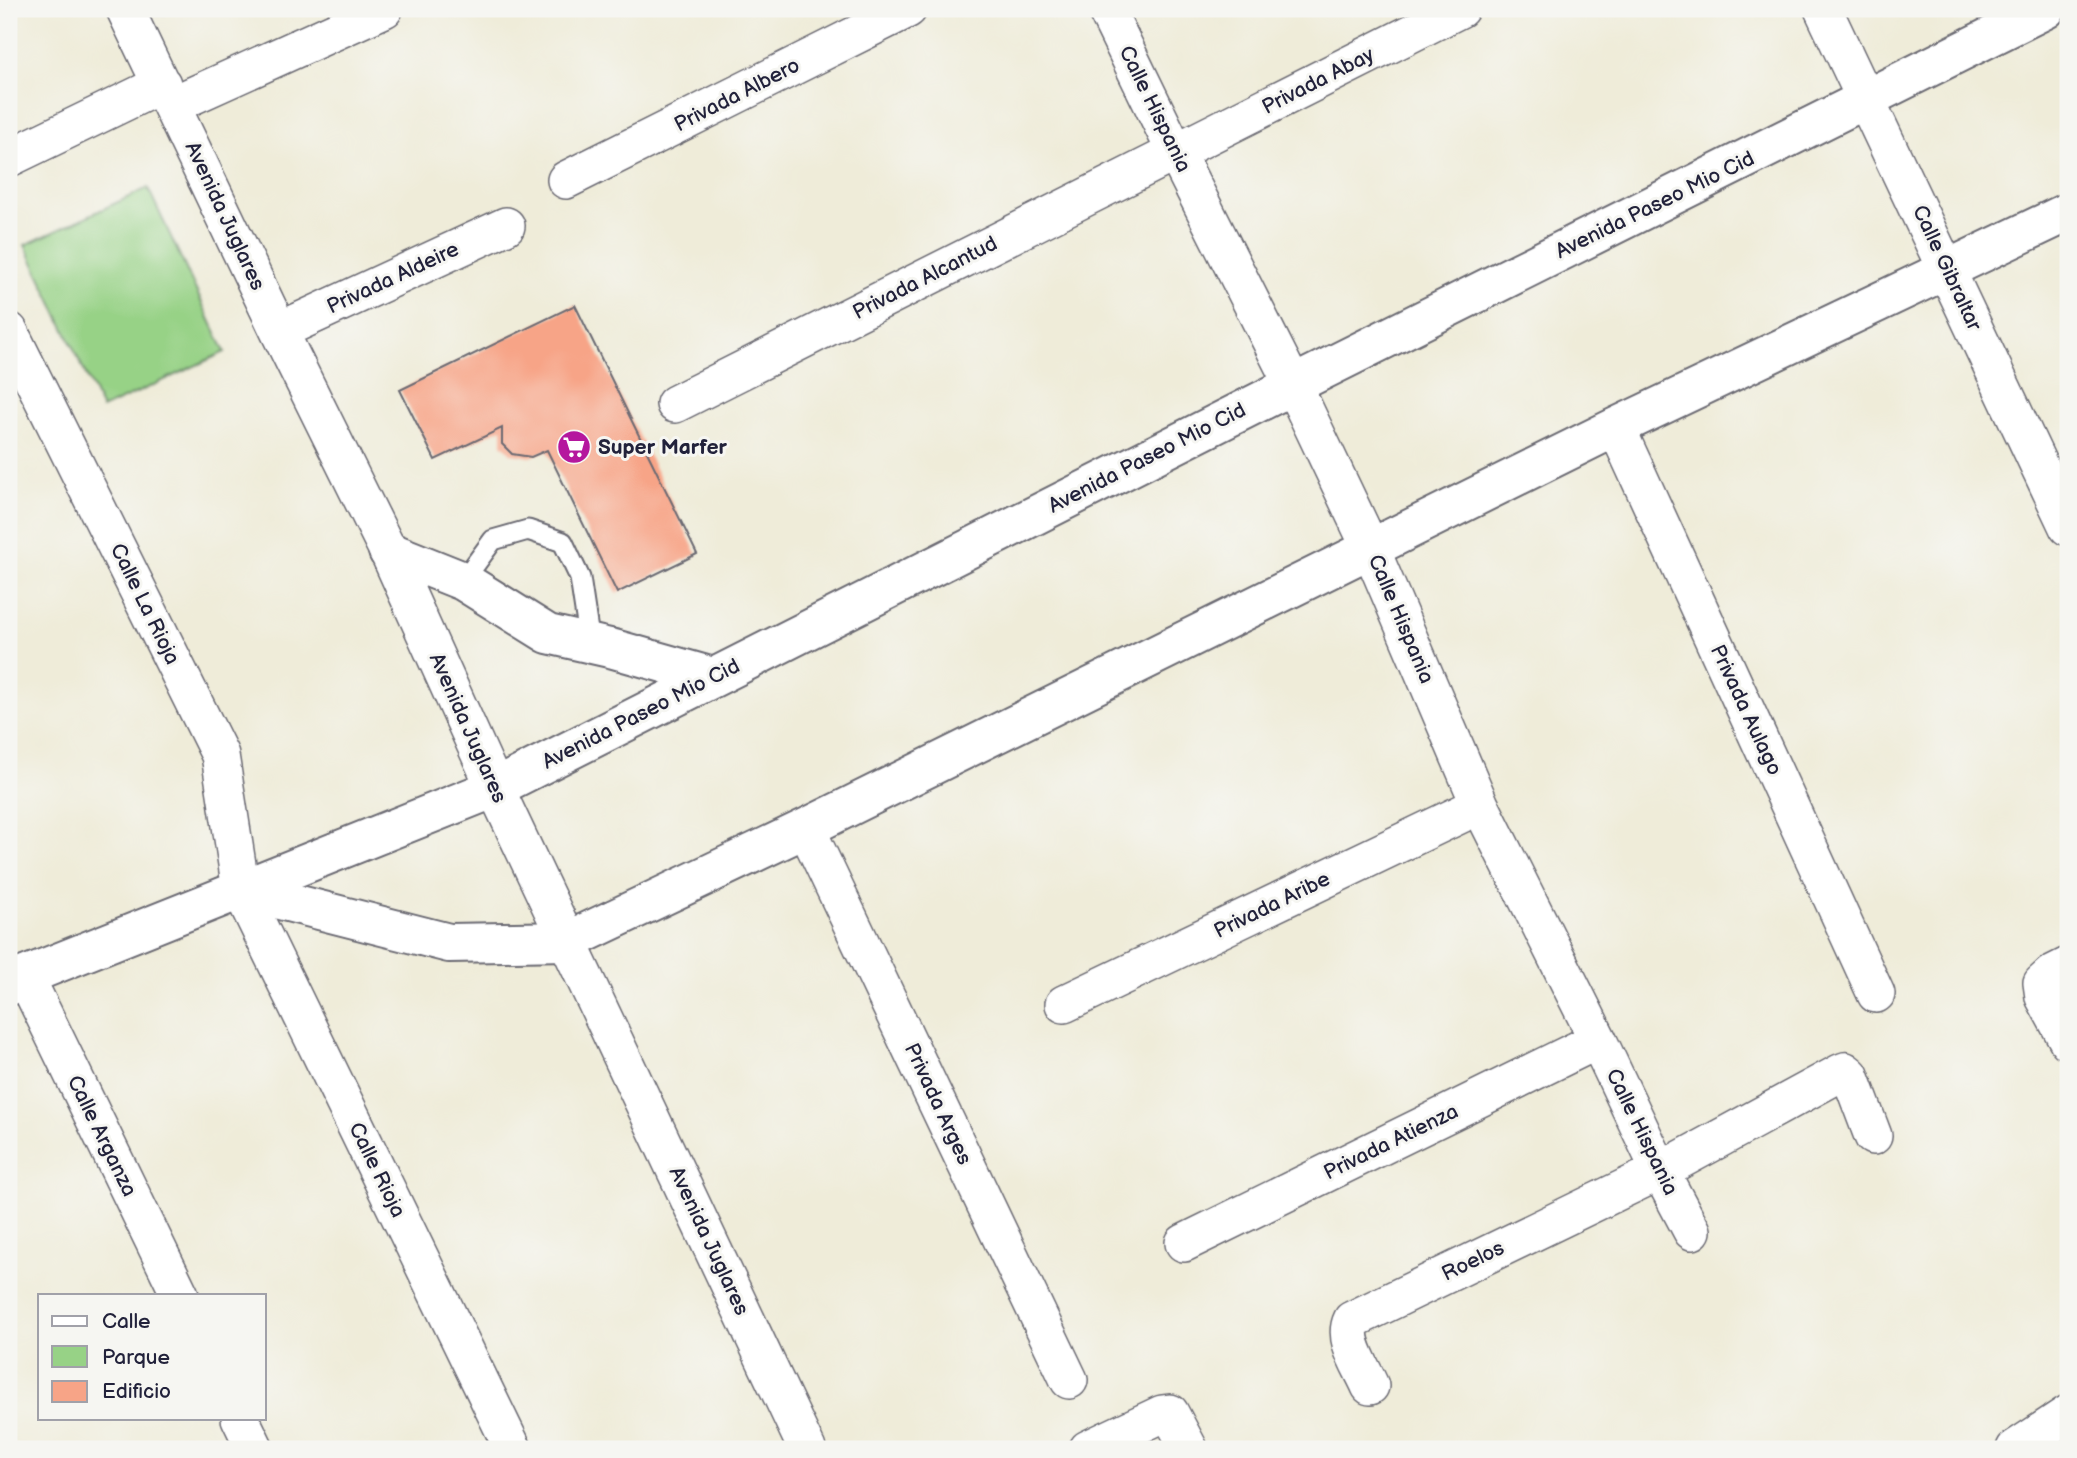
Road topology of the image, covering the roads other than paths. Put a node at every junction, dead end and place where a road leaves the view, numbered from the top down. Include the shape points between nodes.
1 (125, 9) edge
2 (384, 9) edge
3 (908, 9) edge
4 (1106, 9) edge
5 (1460, 9) edge
6 (1823, 9) edge
7 (2046, 9) edge
8 (167, 95) junction
9 (1867, 100) junction
10 (1176, 153) junction
11 (9, 158) edge
12 (566, 180) dead end
13 (2068, 212) edge
14 (506, 226) dead end
15 (1948, 270) junction
16 (9, 331) edge
17 (279, 331) junction
18 (1293, 385) junction
19 (675, 404) dead end
20 (1616, 427) junction
21 (2068, 527) edge
22 (1370, 547) junction
23 (388, 551) junction
24 (463, 581) junction
25 (590, 644) junction
26 (713, 677) junction
27 (495, 788) junction
28 (1480, 805) junction
29 (806, 828) junction
30 (241, 890) junction
31 (568, 941) junction
32 (2068, 966) edge
33 (17, 981) edge
34 (1876, 994) dead end
35 (1064, 1004) dead end
36 (1598, 1040) junction
37 (2068, 1041) edge
38 (1873, 1136) dead end
39 (1660, 1171) junction
40 (1692, 1231) dead end
41 (1184, 1243) dead end
42 (179, 1294) edge
43 (1069, 1380) dead end
44 (1370, 1386) dead end
45 (2068, 1414) edge
46 (241, 1420) edge
47 (255, 1449) edge
48 (513, 1449) edge
49 (807, 1449) edge
50 (1088, 1449) edge
51 (1189, 1449) edge
52 (2015, 1449) edge

1 - 8 street, Avenida Juglares
2 - 8 street
3 - 12 street, Privada Albero
4 - 10 street, Calle Hispania
5 - 10 street, Privada Abay
6 - 9 street, Calle Gibraltar
7 - 9 street, Avenida Paseo Mio Cid
8 - 11 street
8 - 17 street, Avenida Juglares
9 - 15 street, Calle Gibraltar
9 - 18 street, Avenida Paseo Mio Cid
10 - 18 street, Calle Hispania
10 - 19 street, Privada Alcantud
13 - 15 street
14 - 17 street, Privada Aldeire
15 - 20 street
15 - 21 street, Calle Gibraltar
16 - 30 street, Calle La Rioja via 220,755
17 - 23 street, Avenida Juglares
18 - 22 street, Calle Hispania
18 - 26 street, Avenida Paseo Mio Cid
20 - 22 street
20 - 34 street, Privada Aulago
22 - 28 street, Calle Hispania
22 - 29 street
23 - 24 street
23 - 27 street, Avenida Juglares
24 - 25 street via 548,635
24 - 25 lane via 493,540 528,530 563,542 580,578
25 - 26 street
26 - 27 street, Avenida Paseo Mio Cid
27 - 30 street, Avenida Paseo Mio Cid
27 - 31 street, Avenida Juglares
28 - 35 street, Privada Aribe
28 - 36 street, Calle Hispania
29 - 31 street
29 - 43 street, Privada Arges
30 - 31 street via 449,943
30 - 33 street, Avenida Paseo Mio Cid
30 - 48 street, Calle Rioja
31 - 49 street, Avenida Juglares
32 - 37 street via 2042,983 2044,997
33 - 42 street, Calle Arganza
36 - 39 street, Calle Hispania
36 - 41 street, Privada Atienza
38 - 39 street via 1845,1071
39 - 40 street, Calle Hispania
39 - 44 street, Roelos via 1352,1320 1349,1339
45 - 52 street
46 - 47 street
50 - 51 street via 1170,1413

